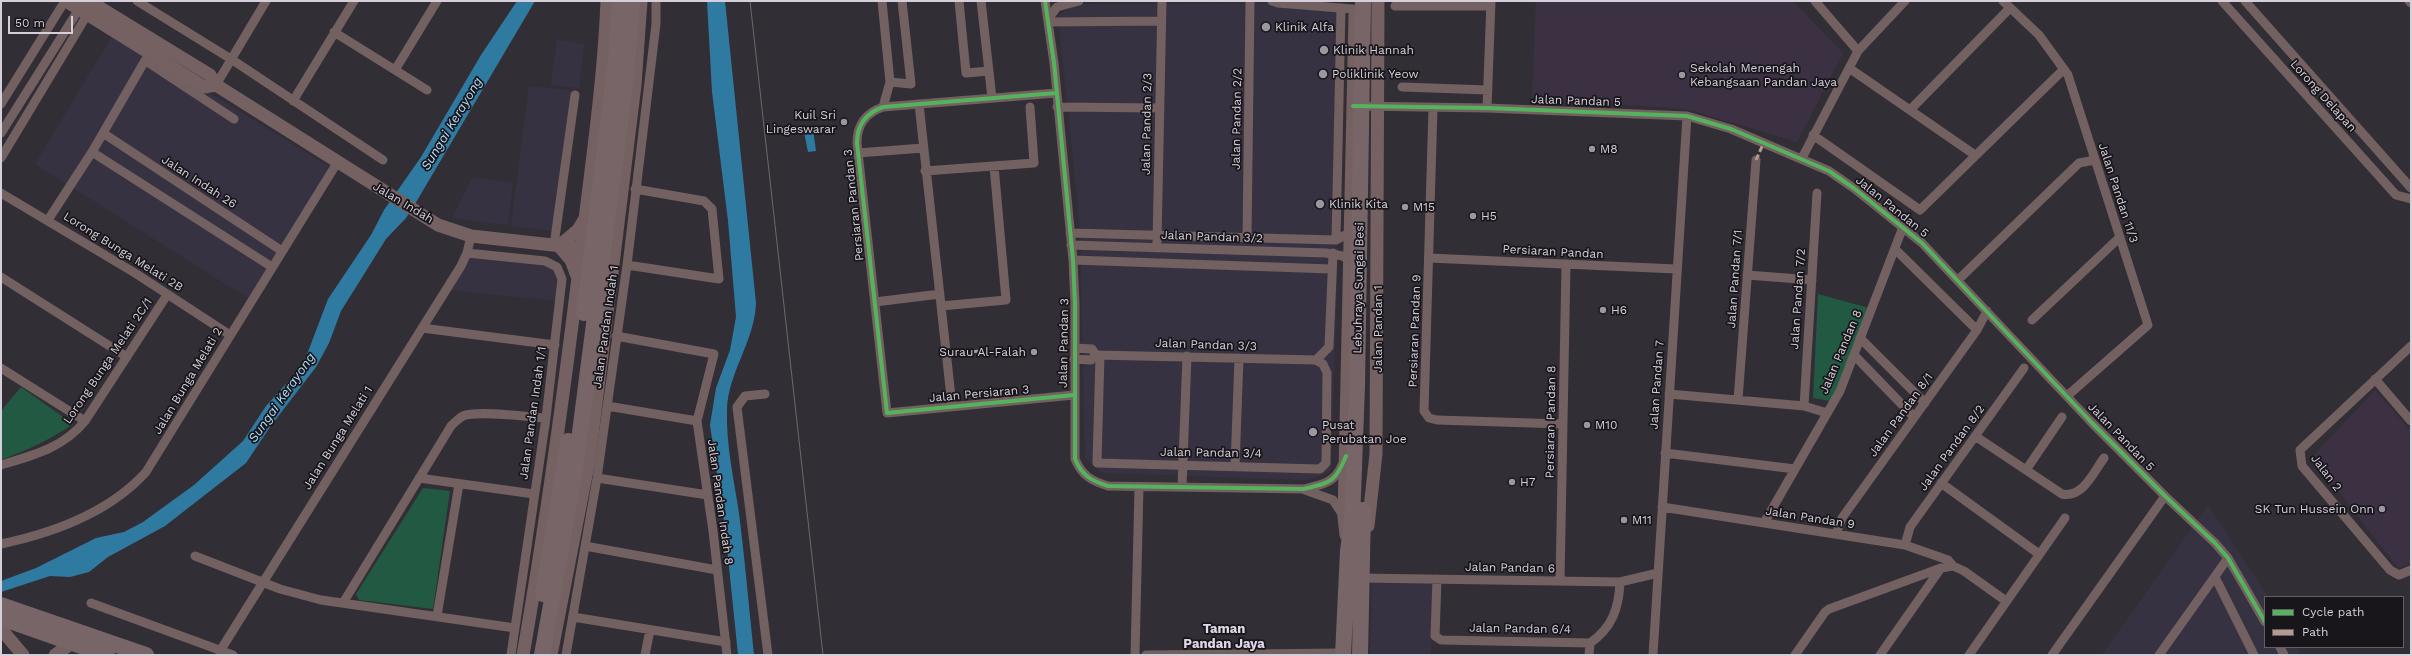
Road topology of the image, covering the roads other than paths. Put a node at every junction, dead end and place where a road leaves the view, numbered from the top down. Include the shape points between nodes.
1 (65, 1) edge
2 (138, 1) edge
3 (266, 1) edge
4 (354, 1) edge
5 (437, 1) edge
6 (607, 1) edge
7 (620, 1) edge
8 (632, 1) edge
9 (641, 1) edge
10 (656, 1) edge
11 (882, 1) edge
12 (902, 1) edge
13 (959, 1) edge
14 (981, 1) edge
15 (1045, 1) edge
16 (1055, 1) edge
17 (1079, 1) edge
18 (1162, 1) edge
19 (1250, 1) edge
20 (1272, 1) edge
21 (1815, 1) edge
22 (1906, 1) edge
23 (2003, 1) edge
24 (2222, 1) edge
25 (2245, 1) edge
26 (2409, 1) edge
27 (2411, 3) edge
28 (1358, 4) edge
29 (1376, 4) edge
30 (1491, 4) edge
31 (87, 6) edge
32 (1395, 6) dead end
33 (1341, 8) junction
34 (2010, 8) junction
35 (1048, 21) junction
36 (1161, 21) junction
37 (334, 32) junction
38 (1858, 51) junction
39 (148, 57) junction
40 (231, 59) junction
41 (1849, 68) junction
42 (2064, 69) junction
43 (395, 70) junction
44 (989, 71) junction
45 (890, 82) junction
46 (216, 85) junction
47 (642, 86) junction
48 (1402, 87) dead end
49 (427, 90) dead end
50 (1488, 90) junction
51 (1056, 93) junction
52 (575, 95) dead end
53 (992, 98) junction
54 (293, 101) junction
55 (1, 104) edge
56 (919, 104) junction
57 (1353, 106) junction
58 (883, 107) junction
59 (1030, 107) dead end
60 (1057, 107) junction
61 (1376, 107) junction
62 (1160, 108) junction
63 (1433, 108) junction
64 (1487, 108) junction
65 (1910, 110) junction
66 (1687, 116) junction
67 (234, 118) dead end
68 (1, 133) edge
69 (102, 133) junction
70 (1813, 135) junction
71 (923, 148) junction
72 (92, 152) junction
73 (858, 153) junction
74 (1975, 155) junction
75 (1, 158) edge
76 (1802, 158) junction
77 (383, 160) dead end
78 (1756, 160) dead end
79 (2095, 160) junction
80 (337, 163) junction
81 (994, 166) junction
82 (925, 171) junction
83 (636, 188) junction
84 (2411, 188) edge
85 (1, 192) edge
86 (1817, 193) dead end
87 (2411, 199) edge
88 (585, 218) junction
89 (48, 220) junction
90 (619, 223) junction
91 (1903, 227) junction
92 (1070, 233) junction
93 (1158, 235) junction
94 (471, 236) junction
95 (1351, 237) junction
96 (2120, 237) junction
97 (1247, 238) junction
98 (1336, 240) junction
99 (1378, 241) junction
100 (556, 245) junction
101 (1071, 245) junction
102 (1157, 247) junction
103 (581, 248) junction
104 (1895, 249) junction
105 (282, 251) junction
106 (615, 251) junction
107 (467, 252) junction
108 (1333, 254) junction
109 (1429, 258) junction
110 (1073, 260) junction
111 (1350, 261) junction
112 (1566, 264) junction
113 (627, 265) junction
114 (272, 267) junction
115 (1331, 269) junction
116 (1676, 269) junction
117 (1747, 275) junction
118 (1812, 280) junction
119 (1958, 280) junction
120 (2, 281) edge
121 (578, 281) junction
122 (611, 284) junction
123 (940, 294) junction
124 (167, 295) junction
125 (875, 302) junction
126 (941, 306) junction
127 (1987, 311) junction
128 (2032, 320) dead end
129 (422, 328) junction
130 (1976, 330) junction
131 (230, 335) junction
132 (616, 336) junction
133 (1860, 338) junction
134 (554, 345) junction
135 (2411, 346) edge
136 (1075, 348) junction
137 (608, 349) junction
138 (1098, 355) junction
139 (1187, 356) junction
140 (1854, 356) junction
141 (127, 357) junction
142 (1239, 358) junction
143 (1074, 359) junction
144 (1316, 360) junction
145 (1, 368) edge
146 (2024, 368) dead end
147 (2375, 379) junction
148 (765, 394) dead end
149 (1669, 394) junction
150 (1074, 395) junction
151 (2067, 396) junction
152 (1738, 400) junction
153 (1925, 403) junction
154 (606, 406) junction
155 (952, 406) junction
156 (1804, 406) junction
157 (887, 413) joint
158 (1827, 413) junction
159 (1914, 417) junction
160 (2062, 417) dead end
161 (546, 418) junction
162 (86, 421) junction
163 (697, 421) junction
164 (2411, 421) edge
165 (1563, 424) junction
166 (1975, 436) junction
167 (1665, 453) junction
168 (1346, 456) junction
169 (2104, 458) dead end
170 (1, 465) edge
171 (1182, 465) junction
172 (1235, 466) junction
173 (1795, 469) junction
174 (569, 470) junction
175 (2026, 470) junction
176 (419, 478) junction
177 (597, 478) junction
178 (1941, 483) junction
179 (459, 484) junction
180 (1182, 487) junction
181 (1139, 488) junction
182 (1304, 489) junction
183 (534, 494) junction
184 (708, 495) junction
185 (2165, 496) junction
186 (1662, 507) junction
187 (1344, 517) junction
188 (2066, 518) dead end
189 (1764, 523) junction
190 (1836, 534) junction
191 (1, 544) edge
192 (1905, 545) junction
193 (585, 546) junction
194 (1355, 550) junction
195 (2039, 554) junction
196 (195, 556) dead end
197 (2228, 558) junction
198 (1952, 565) junction
199 (1941, 568) junction
200 (717, 570) junction
201 (2411, 570) edge
202 (1658, 573) junction
203 (2214, 577) junction
204 (1361, 578) junction
205 (1437, 579) junction
206 (1560, 581) junction
207 (1620, 582) junction
208 (262, 583) junction
209 (2006, 601) junction
210 (91, 603) dead end
211 (343, 603) junction
212 (546, 604) junction
213 (1, 605) edge
214 (438, 616) junction
215 (573, 617) junction
216 (1, 618) edge
217 (2264, 620) edge
218 (515, 628) junction
219 (1, 629) edge
220 (650, 630) junction
221 (726, 642) junction
222 (72, 643) junction
223 (1590, 643) junction
224 (220, 651) junction
225 (1268, 654) edge
226 (1327, 654) edge
227 (1343, 654) edge
228 (23, 655) edge
229 (55, 655) edge
230 (108, 655) edge
231 (146, 655) edge
232 (233, 655) edge
233 (511, 655) edge
234 (523, 655) edge
235 (531, 655) edge
236 (542, 655) edge
237 (551, 655) edge
238 (566, 655) edge
239 (645, 655) edge
240 (727, 655) edge
241 (768, 655) edge
242 (1135, 655) edge
243 (1146, 655) edge
244 (1207, 655) edge
245 (1360, 655) edge
246 (1589, 655) edge
247 (1653, 655) edge
248 (1795, 655) edge
249 (1880, 655) edge
250 (1969, 655) edge
251 (2052, 655) edge
252 (2159, 655) edge
253 (2254, 655) edge

1 - 31 main road, Jalan Indah
1 - 55 street
2 - 40 street
3 - 40 street
4 - 37 street
5 - 43 street
6 - 88 main road via 602,82
7 - 174 highway via 616,60
8 - 174 highway via 626,76
9 - 47 main road
10 - 47 street, Jalan Pandan Indah 1 via 656,24
11 - 45 street
12 - 45 street via 912,84
13 - 44 street via 966,73
14 - 44 street
15 - 16 street
15 - 35 street, Jalan Pandan 3
17 - 35 street via 1057,7
18 - 36 street, Jalan Pandan 2/3
19 - 97 street, Jalan Pandan 2/2
20 - 33 street via 1278,4
21 - 38 street
22 - 38 street
23 - 34 street, Jalan Pandan 11/3
24 - 87 street, Lorong Delapan via 2396,195
25 - 84 street, Lorong Delapan
26 - 27 street
28 - 29 street
28 - 33 street
28 - 57 main road, Jalan Pandan 1
28 - 194 highway, Lebuhraya Sungai Besi via 1357,394 1352,522
29 - 61 main road, Jalan Pandan 1
29 - 194 highway, Lebuhraya Sungai Besi via 1370,278
30 - 32 street
30 - 50 street
31 - 39 main road, Jalan Indah
31 - 46 main road, Jalan Indah via 210,75
31 - 68 street
31 - 75 street
33 - 98 street
34 - 42 street, Jalan Pandan 11/3 via 2039,35
34 - 65 street
35 - 36 street
35 - 51 street, Jalan Pandan 3
36 - 62 street, Jalan Pandan 2/3
37 - 43 street
37 - 54 street
38 - 41 street
39 - 46 main road, Jalan Indah via 204,87
39 - 67 street
39 - 69 street
40 - 46 street
40 - 54 street
41 - 65 street
41 - 70 street
42 - 74 street
42 - 79 street, Jalan Pandan 11/3
43 - 49 street
44 - 53 street
45 - 58 street
46 - 80 main road, Jalan Indah
47 - 83 street, Jalan Pandan Indah 1
47 - 90 main road
48 - 50 street
50 - 64 street
51 - 53 street, Persiaran Pandan 3
51 - 60 street, Jalan Pandan 3
52 - 100 street
53 - 56 street, Persiaran Pandan 3
54 - 77 street
56 - 58 street, Persiaran Pandan 3
56 - 71 street
57 - 61 street, Jalan Pandan 5
57 - 95 main road, Jalan Pandan 1
58 - 73 street, Persiaran Pandan 3 via 870,113 862,122 857,136
59 - 81 street via 1034,163
60 - 62 street
60 - 92 street, Jalan Pandan 3
61 - 63 street, Jalan Pandan 5
61 - 99 main road, Jalan Pandan 1
62 - 93 street, Jalan Pandan 2/3
63 - 64 street, Jalan Pandan 5
63 - 109 street, Persiaran Pandan 9
64 - 66 street, Jalan Pandan 5
65 - 74 street
66 - 76 street, Jalan Pandan 5 via 1731,129
66 - 116 street, Jalan Pandan 7
69 - 72 street
69 - 105 street, Jalan Indah 26
70 - 74 street via 1920,210
70 - 76 street
71 - 73 street
71 - 82 street
72 - 89 street
72 - 114 street
73 - 125 street, Persiaran Pandan 3
76 - 91 street, Jalan Pandan 5 via 1855,188
78 - 117 street, Jalan Pandan 7/1
79 - 96 street, Jalan Pandan 11/3
79 - 119 street via 2079,163
80 - 94 main road, Jalan Indah via 448,230
80 - 105 street, Jalan Bunga Melati 2
81 - 82 street
81 - 126 street via 1006,300
82 - 123 street
83 - 113 street, Jalan Pandan Indah 1
83 - 113 street via 709,204 712,209 719,279
85 - 89 street, Lorong Bunga Melati 2B
86 - 118 street, Jalan Pandan 7/2
88 - 90 main road via 592,228 603,231
88 - 100 main road via 578,230
88 - 103 main road
89 - 124 street, Lorong Bunga Melati 2B
90 - 106 main road
91 - 104 street, Jalan Pandan 8
91 - 119 street, Jalan Pandan 5
92 - 93 street
92 - 101 street, Jalan Pandan 3
93 - 97 street
93 - 102 street, Jalan Pandan 2/3
94 - 100 main road, Jalan Indah
94 - 107 street, Jalan Bunga Melati 1
95 - 98 street
95 - 99 main road via 1365,235
95 - 111 main road, Jalan Pandan 1
96 - 128 street
96 - 151 street, Jalan Pandan 11/3 via 2148,325
97 - 98 street
99 - 194 main road, Jalan Pandan 1 via 1376,454 1369,521
100 - 103 main road, Jalan Indah
100 - 121 main road via 571,260
101 - 102 street, Jalan Pandan 3/2
101 - 110 street, Jalan Pandan 3
102 - 108 street, Jalan Pandan 3/2
103 - 106 main road, Jalan Indah
103 - 121 main road
104 - 130 street
104 - 133 street, Jalan Pandan 8
105 - 114 street, Jalan Bunga Melati 2
106 - 122 main road
107 - 129 street, Jalan Bunga Melati 1
107 - 134 street, Jalan Pandan Indah 1/1 via 545,261 557,267 562,279
108 - 111 street, Jalan Pandan 3/2
108 - 115 street
109 - 112 street, Persiaran Pandan
109 - 165 street, Persiaran Pandan 9 via 1424,411 1429,418
110 - 115 street
110 - 136 street, Jalan Pandan 3
111 - 168 main road, Jalan Pandan 1
112 - 116 street, Persiaran Pandan
112 - 165 street, Persiaran Pandan 8
113 - 132 street, Jalan Pandan Indah 1
114 - 131 street, Jalan Bunga Melati 2
115 - 144 street via 1329,347
116 - 149 street, Jalan Pandan 7
117 - 118 street
117 - 152 street, Jalan Pandan 7/1
118 - 156 street, Jalan Pandan 7/2
119 - 127 street, Jalan Pandan 5
120 - 141 street
121 - 122 main road via 588,275 598,275
121 - 212 main road via 549,500
122 - 137 main road
123 - 125 street
123 - 126 street
124 - 131 street, Lorong Bunga Melati 2B
124 - 141 street, Lorong Bunga Melati 2C/1
125 - 157 street, Persiaran Pandan 3
126 - 155 street
127 - 130 street, Jalan Pandan 8/1
127 - 151 street, Jalan Pandan 5
129 - 134 street
129 - 208 street, Jalan Bunga Melati 1
130 - 153 street, Jalan Pandan 8/1
131 - 191 street, Jalan Bunga Melati 2 via 146,472 130,489 71,523 30,538
132 - 137 street, Jalan Pandan Indah 1
132 - 163 street, Jalan Pandan Indah 8 via 714,354
133 - 140 street, Jalan Pandan 8
133 - 153 street
134 - 161 street, Jalan Pandan Indah 1/1
135 - 147 street, Jalan 2
136 - 138 street, Jalan Pandan 3/3 via 1092,349
136 - 143 street, Jalan Pandan 3
137 - 154 street, Jalan Pandan Indah 1
137 - 212 main road via 588,460
138 - 139 street, Jalan Pandan 3/3
138 - 143 street, Jalan Pandan 3/3 via 1091,360
138 - 171 street, Jalan Pandan 3/4 via 1097,463
139 - 142 street, Jalan Pandan 3/3
139 - 171 street
140 - 158 street, Jalan Pandan 8 via 1840,391
140 - 159 street
141 - 162 street, Lorong Bunga Melati 2C/1
142 - 144 street, Jalan Pandan 3/3
142 - 172 street
143 - 150 street, Jalan Pandan 3
144 - 172 street, Jalan Pandan 3/4 via 1327,373 1324,466 1320,469
145 - 162 street
146 - 166 street, Jalan Pandan 8/2
147 - 164 street
147 - 201 street, Jalan 2 via 2300,450 2299,458 2302,466 2390,570 2399,575
148 - 241 street via 745,396 737,407
149 - 152 street
149 - 167 street, Jalan Pandan 7
150 - 155 street, Jalan Persiaran 3
150 - 181 street, Jalan Pandan 3 via 1075,459 1078,467 1086,478 1095,482 1108,486
151 - 185 street, Jalan Pandan 5
152 - 156 street
153 - 159 street, Jalan Pandan 8/1
154 - 163 street
154 - 177 street, Jalan Pandan Indah 1
155 - 157 street, Jalan Persiaran 3
156 - 158 street
158 - 173 street, Jalan Pandan 8
159 - 190 street, Jalan Pandan 8/1 via 1842,518
160 - 175 street
161 - 176 street via 464,415 451,426
161 - 183 street, Jalan Pandan Indah 1/1
162 - 170 street, Lorong Bunga Melati 2C/1 via 74,434 46,452
163 - 184 street, Jalan Pandan Indah 8
165 - 206 street, Persiaran Pandan 8
166 - 175 street
166 - 178 street, Jalan Pandan 8/2
167 - 173 street
167 - 186 street, Jalan Pandan 7
168 - 182 street, Jalan Pandan 3 via 1338,476 1326,484
168 - 187 main road, Jalan Pandan 1
169 - 175 street via 2080,491 2071,495 2062,494
171 - 172 street, Jalan Pandan 3/4
171 - 180 street
173 - 189 street, Jalan Pandan 8
174 - 212 highway
176 - 179 street
176 - 211 street
177 - 184 street
177 - 193 street, Jalan Pandan Indah 1
178 - 192 street, Jalan Pandan 8/2 via 1910,527
178 - 195 street
179 - 183 street
179 - 214 street
180 - 181 street, Jalan Pandan 3
180 - 182 street, Jalan Pandan 3
181 - 242 street
182 - 187 street, Jalan Pandan 3 via 1332,500
183 - 218 street, Jalan Pandan Indah 1/1
184 - 200 street, Jalan Pandan Indah 8
185 - 197 street, Jalan Pandan 5
185 - 251 street
186 - 189 street, Jalan Pandan 9
186 - 202 street, Jalan Pandan 7
187 - 194 main road, Jalan Pandan 1
188 - 195 street
189 - 190 street, Jalan Pandan 9
190 - 192 street, Jalan Pandan 9
192 - 198 street, Jalan Pandan 9
193 - 200 street
193 - 215 street, Jalan Pandan Indah 1
194 - 204 highway, Jalan Pandan 1
194 - 227 highway, Jalan Pandan 1
195 - 209 street
196 - 208 street
197 - 203 street
197 - 217 street, Jalan Pandan 5
198 - 199 street
198 - 209 street, Jalan Pandan 9
199 - 248 street via 1829,609
199 - 249 street
200 - 221 street, Jalan Pandan Indah 8
202 - 207 street, Jalan Pandan 6
202 - 247 street, Jalan Pandan 7
203 - 252 street
203 - 253 street
204 - 205 street, Jalan Pandan 6
204 - 245 highway, Jalan Pandan 1
205 - 206 street, Jalan Pandan 6
205 - 223 street, Jalan Pandan 6/4 via 1435,636 1440,640
206 - 207 street, Jalan Pandan 6
207 - 223 street via 1618,605 1611,623 1601,636
208 - 211 street via 299,595
208 - 224 street, Jalan Bunga Melati 1
209 - 250 street
210 - 224 street
211 - 214 street
212 - 234 main road
212 - 235 highway
212 - 236 highway
212 - 237 main road
213 - 231 highway
214 - 218 street
215 - 220 street
215 - 238 street, Jalan Pandan Indah 1
216 - 222 highway
218 - 233 street, Jalan Pandan Indah 1/1
219 - 228 main road
220 - 221 street
220 - 239 street
221 - 240 street, Jalan Pandan Indah 8
222 - 229 main road
222 - 230 highway
223 - 246 street
224 - 232 street
225 - 226 street
225 - 244 street
226 - 227 street
243 - 244 street

